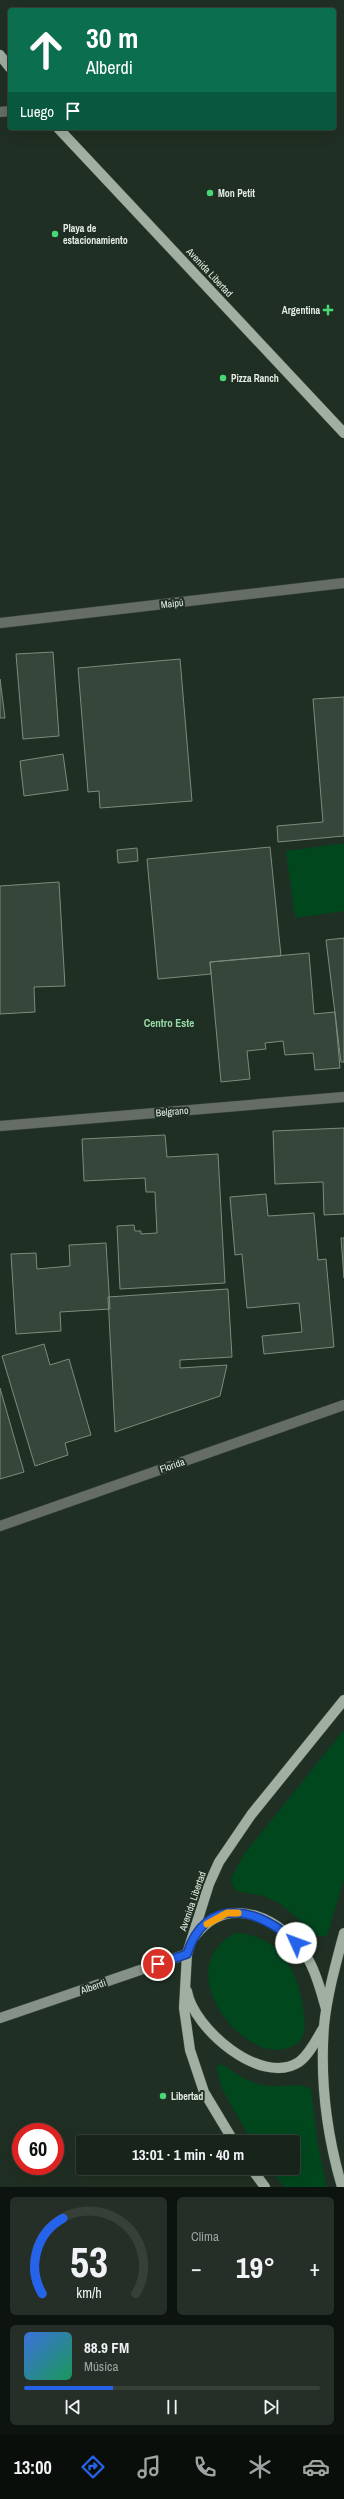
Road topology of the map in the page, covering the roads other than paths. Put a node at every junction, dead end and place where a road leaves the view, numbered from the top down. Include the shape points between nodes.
1 (0, 55) edge
2 (8, 65) edge
3 (60, 130) edge
4 (344, 433) edge
5 (344, 583) edge
6 (0, 623) edge
7 (344, 1097) edge
8 (0, 1126) edge
9 (344, 1405) edge
10 (0, 1526) edge
11 (344, 1700) edge
12 (344, 1933) edge
13 (191, 1941) junction
14 (187, 1954) junction
15 (185, 1973) junction
16 (326, 2010) junction
17 (0, 2018) edge
18 (324, 2027) junction
19 (230, 2135) edge
20 (257, 2175) edge
21 (265, 2187) edge
22 (342, 2187) edge

1 - 2 main road
3 - 4 main road, Avenida Libertad
5 - 6 street, Maipú
7 - 8 street, Belgrano
9 - 10 street, Florida
11 - 13 main road, Avenida Libertad via 251,1816 219,1862 209,1884
12 - 16 main road
13 - 14 main road, Avenida Libertad
13 - 16 main road via 213,1918 227,1913 252,1915 269,1921 296,1943 308,1960
14 - 15 main road, Avenida Libertad
14 - 17 main road, Alberdi
15 - 18 main road via 188,1994 204,2023 227,2046 252,2063 266,2068 282,2068 298,2062 308,2052
15 - 19 main road, Avenida Libertad via 184,2008 190,2050 204,2092
16 - 18 main road
18 - 22 main road via 329,2130
20 - 21 main road

